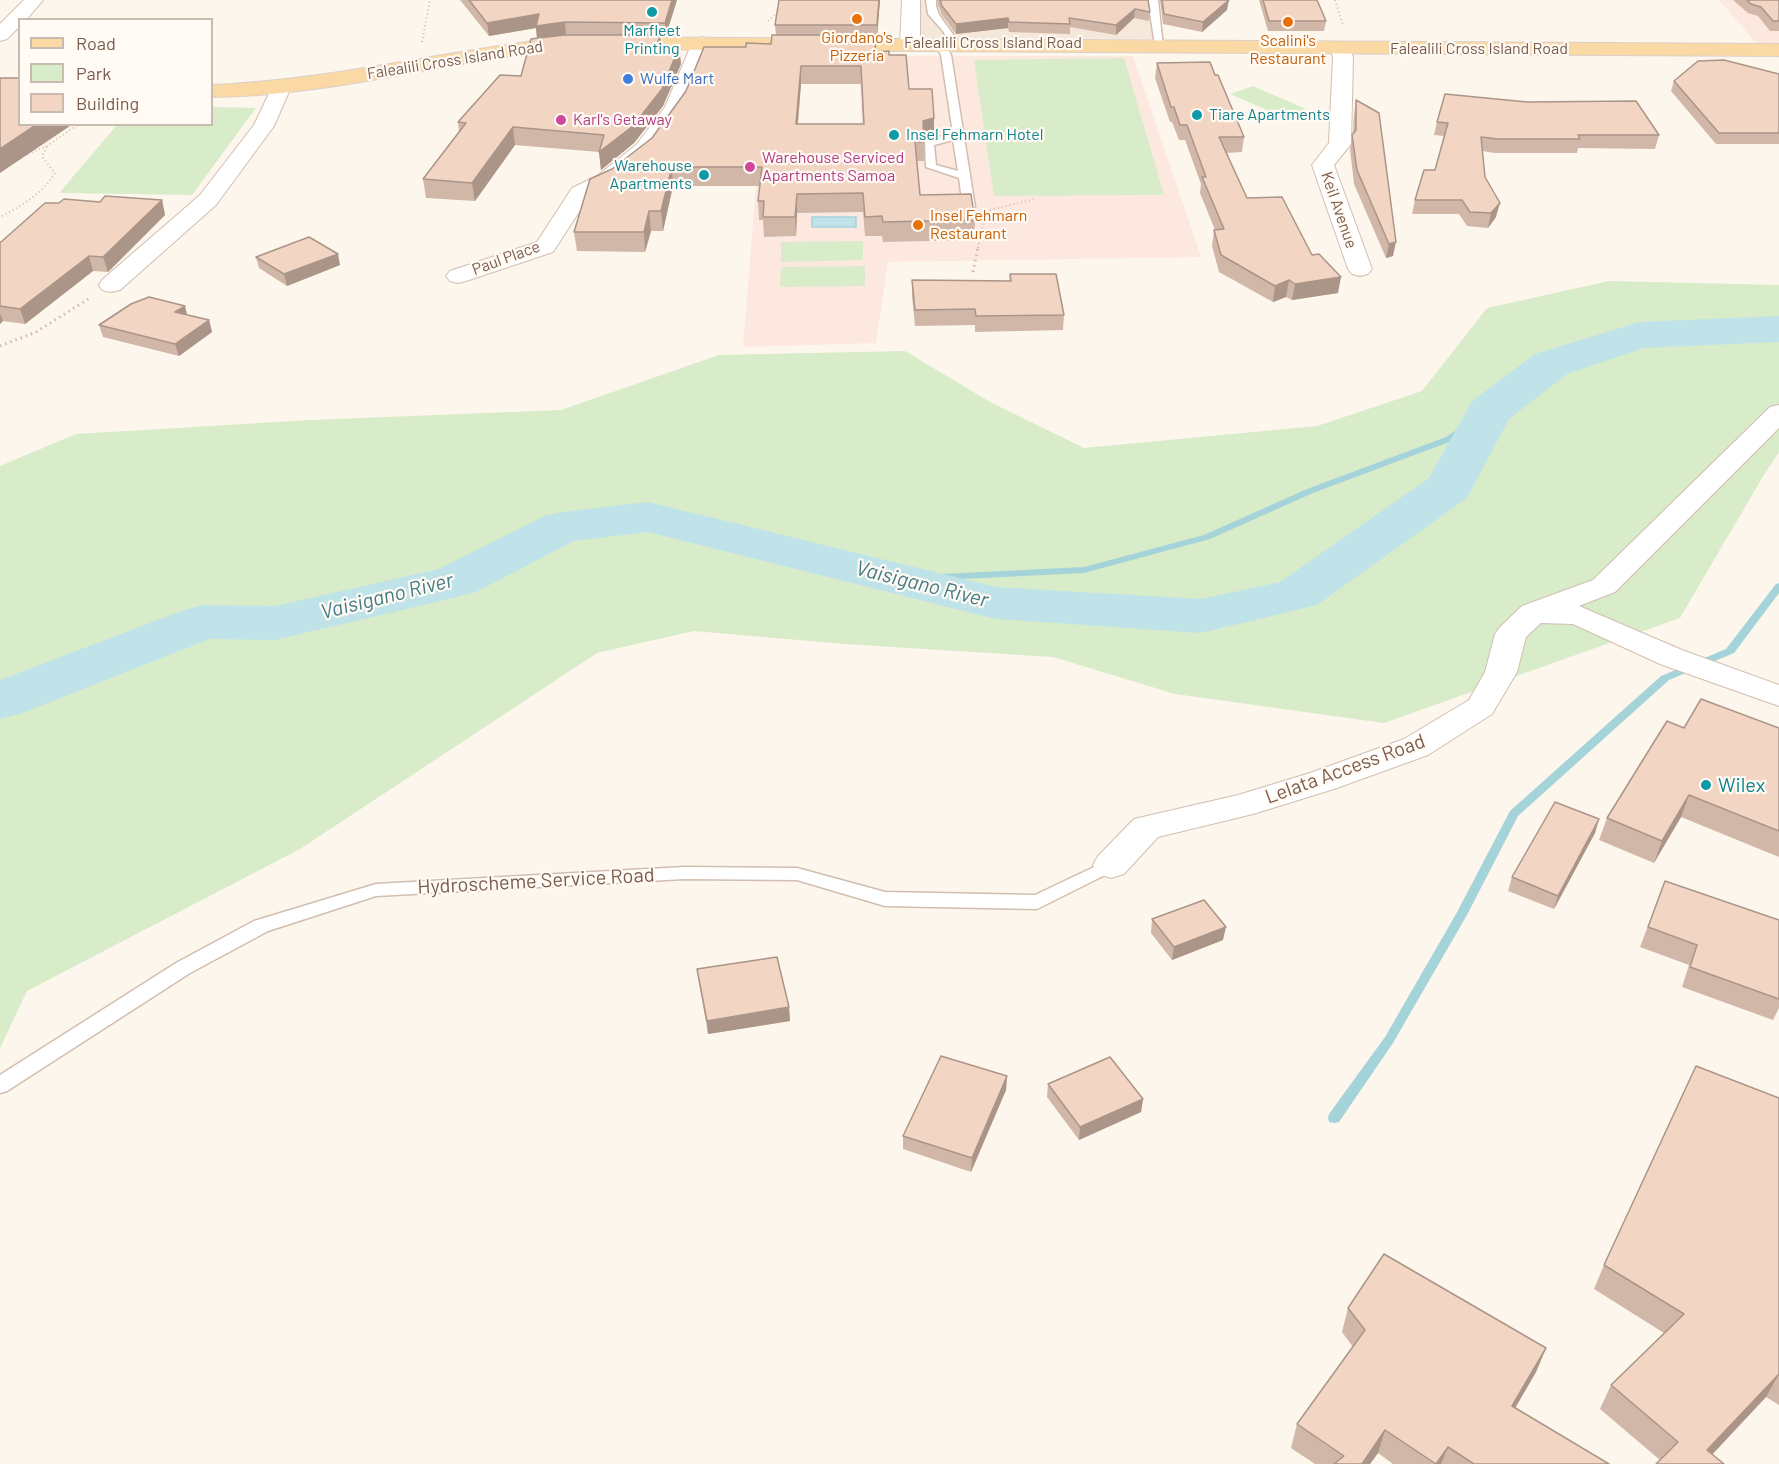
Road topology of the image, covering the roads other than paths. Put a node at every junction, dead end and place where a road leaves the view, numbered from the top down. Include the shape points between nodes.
1 (34, 0) edge
2 (911, 0) edge
3 (931, 0) edge
4 (1153, 0) edge
5 (0, 35) edge
6 (702, 43) junction
7 (910, 43) junction
8 (946, 43) junction
9 (1160, 45) junction
10 (1341, 48) junction
11 (1779, 50) edge
12 (281, 87) junction
13 (213, 91) edge
14 (958, 135) junction
15 (963, 176) junction
16 (969, 207) edge
17 (1360, 269) dead end
18 (458, 276) dead end
19 (111, 285) road end
20 (1779, 413) edge
21 (1533, 613) junction
22 (1768, 693) edge
23 (1111, 865) joint
24 (0, 1085) edge

1 - 5 street
2 - 7 street
3 - 8 lane via 936,21 947,29
4 - 9 lane
6 - 7 main road, Falealili Cross Island Road
6 - 12 main road, Falealili Cross Island Road via 566,43 499,49
6 - 18 street, Paul Place via 675,108 645,150 605,181 580,193 545,247
7 - 8 main road, Falealili Cross Island Road
8 - 9 main road, Falealili Cross Island Road
8 - 14 lane
9 - 10 main road, Falealili Cross Island Road
10 - 11 main road, Falealili Cross Island Road
10 - 17 street, Keil Avenue via 1340,144 1323,165
12 - 13 main road, Falealili Cross Island Road
12 - 19 street via 264,126 208,200
14 - 15 lane
14 - 15 lane via 929,143 931,166
15 - 16 lane
20 - 21 street, Lelata Access Road via 1605,586
21 - 22 street via 1578,615 1671,657
21 - 23 street, Lelata Access Road via 1511,634 1501,672 1481,707 1416,747 1241,806 1146,828
23 - 24 lane, Hydroscheme Service Road via 1037,902 885,899 797,874 684,873 376,890 261,926 183,968

